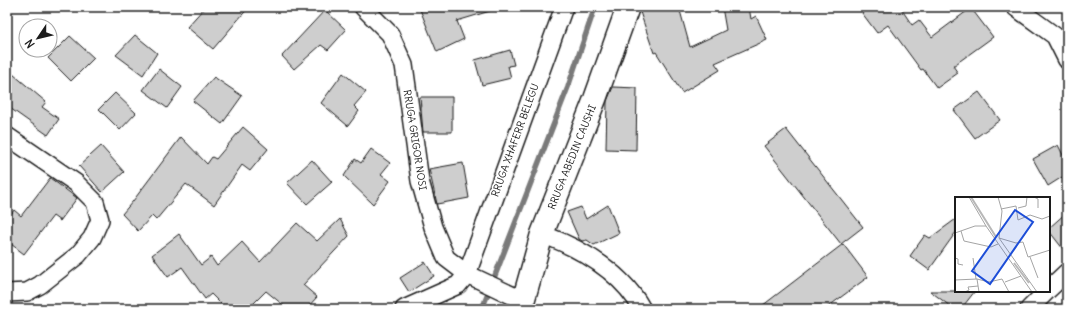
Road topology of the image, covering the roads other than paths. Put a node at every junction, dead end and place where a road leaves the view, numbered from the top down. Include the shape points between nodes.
1 (363, 7) edge
2 (564, 7) edge
3 (628, 7) edge
4 (1015, 7) edge
5 (1067, 60) edge
6 (7, 136) edge
7 (542, 234) junction
8 (1067, 272) edge
9 (466, 274) junction
10 (1050, 288) edge
11 (1046, 292) edge
12 (7, 293) edge
13 (523, 305) edge
14 (404, 309) edge
15 (642, 309) edge
16 (1029, 309) edge

1 - 9 street, RRUGA GRIGOR NOSI via 390,34 404,65 420,181 433,227 446,258
2 - 9 street, RRUGA XHAFERR BELEGU
3 - 7 main road, RRUGA ABEDIN CAUSHI
4 - 5 street via 1055,36
6 - 12 street via 76,183 95,202 100,220 92,238 78,255 40,285 27,292
7 - 13 main road, RRUGA ABEDIN CAUSHI
7 - 15 street via 580,250 614,273 636,298
8 - 10 street
9 - 13 street, RRUGA GRIGOR NOSI via 503,290
9 - 14 street via 458,285
11 - 16 street

